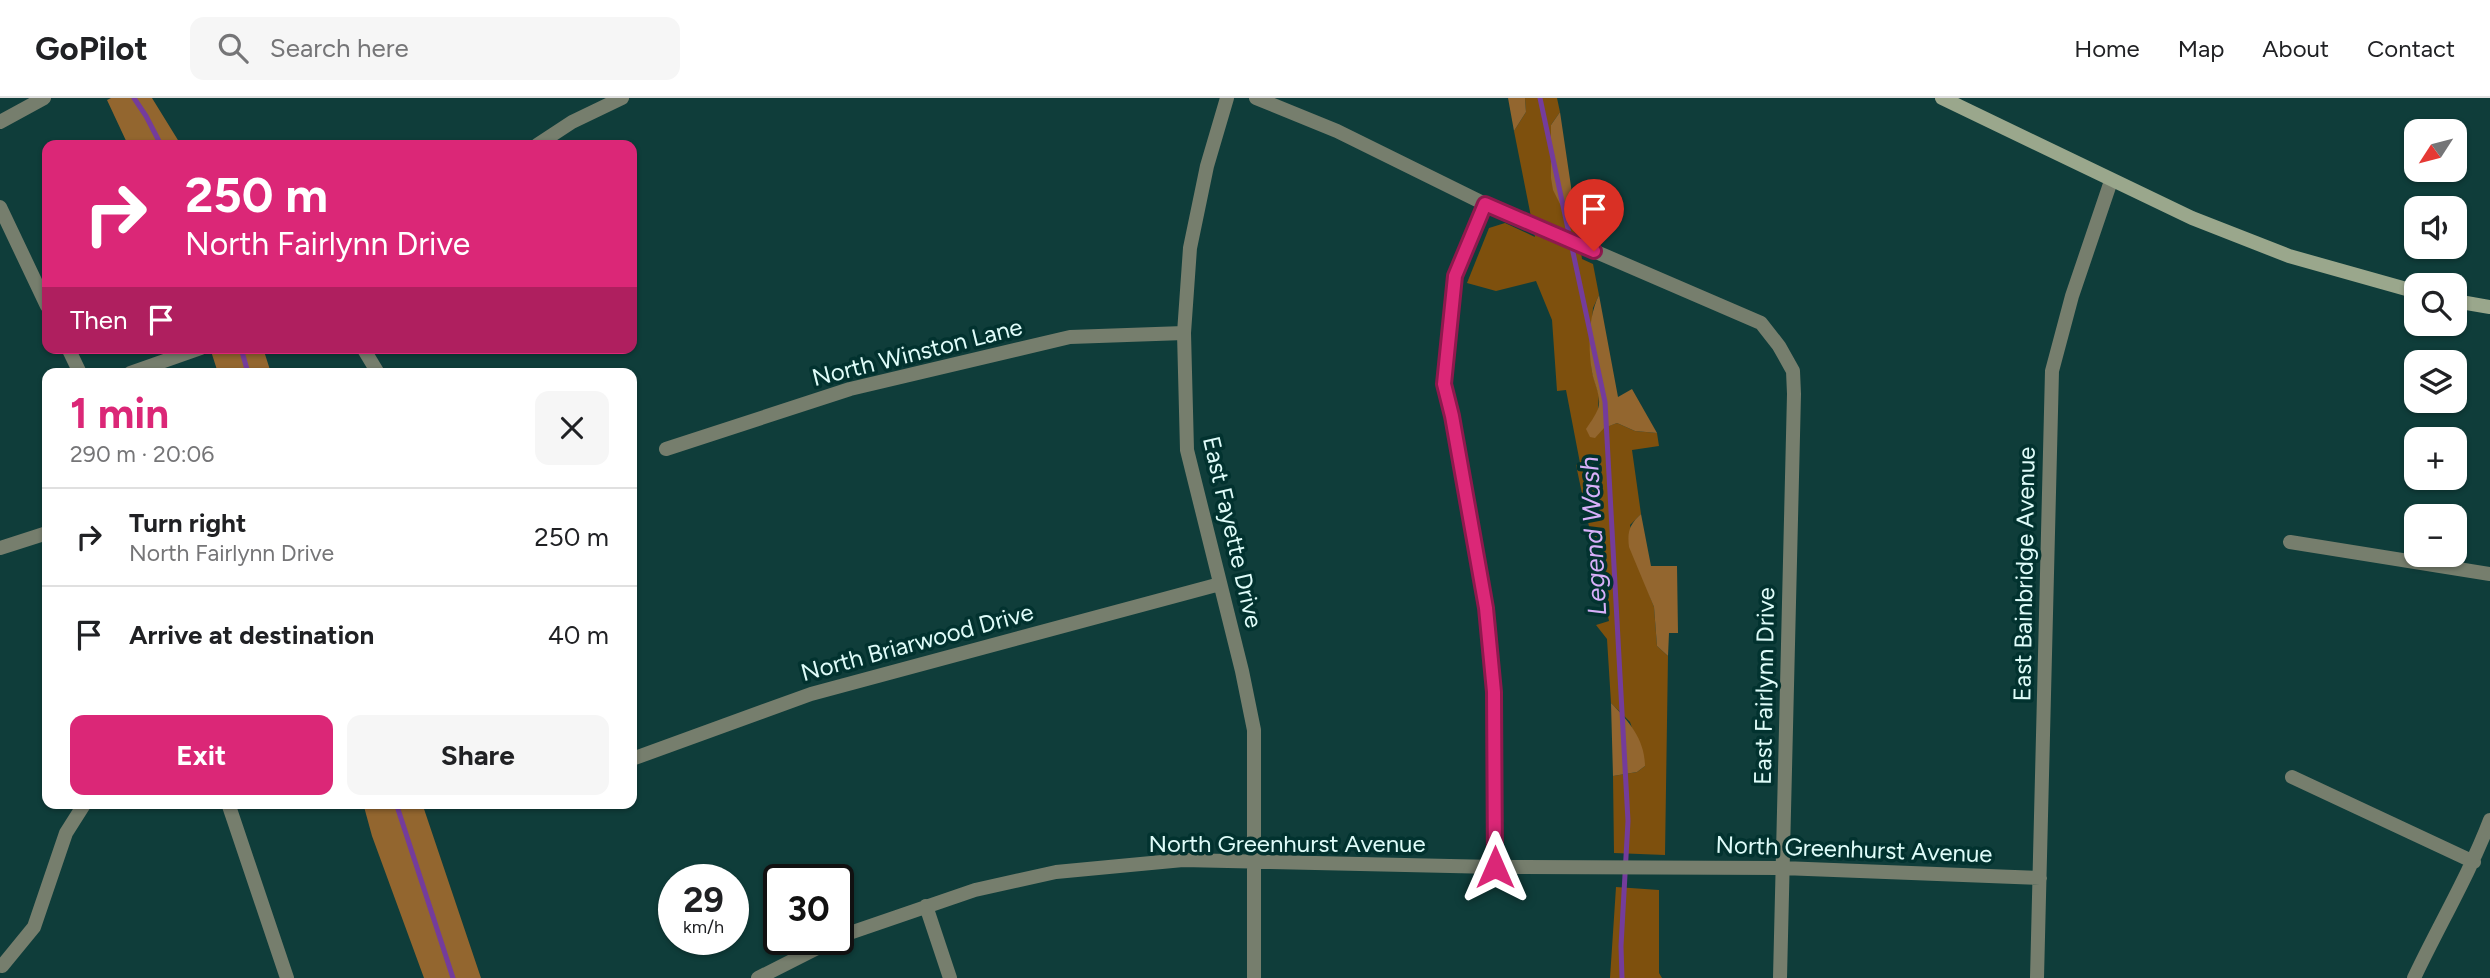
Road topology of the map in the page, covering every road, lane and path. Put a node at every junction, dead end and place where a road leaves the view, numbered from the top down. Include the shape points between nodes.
1 (44, 98) edge
2 (622, 98) edge
3 (1227, 98) edge
4 (1256, 98) edge
5 (1942, 98) edge
6 (0, 122) edge
7 (545, 140) edge
8 (2111, 181) junction
9 (1485, 204) junction
10 (0, 207) edge
11 (2404, 288) edge
12 (42, 295) edge
13 (2467, 303) edge
14 (2490, 307) edge
15 (1184, 333) junction
16 (184, 354) edge
17 (144, 368) edge
18 (666, 449) dead end
19 (42, 535) edge
20 (2290, 542) dead end
21 (0, 548) edge
22 (2490, 574) edge
23 (1220, 584) junction
24 (637, 757) edge
25 (2292, 777) dead end
26 (81, 809) edge
27 (230, 809) edge
28 (2490, 821) edge
29 (1255, 861) junction
30 (2474, 862) junction
31 (1495, 867) junction
32 (1782, 868) junction
33 (2040, 878) junction
34 (926, 906) junction
35 (854, 931) edge
36 (803, 955) edge
37 (2, 965) dead end
38 (287, 978) edge
39 (758, 978) edge
40 (950, 978) edge
41 (1254, 978) edge
42 (1780, 978) edge
43 (2037, 978) edge
44 (2414, 978) edge

1 - 6 street
2 - 7 street
3 - 15 street, East Fayette Drive via 1190,248
4 - 9 street, East Fairlynn Drive via 1337,131
5 - 8 main road
8 - 11 main road via 2289,256
8 - 33 street, East Bainbridge Avenue via 2052,371
9 - 31 street via 1455,276 1444,384 1486,608 1494,692
9 - 32 street, East Fairlynn Drive via 1760,323 1793,371
10 - 12 street
13 - 14 main road
15 - 18 street, North Winston Lane via 1070,337 850,389
15 - 23 street, East Fayette Drive via 1186,450
16 - 17 street
19 - 21 street
20 - 22 street
23 - 24 street, North Briarwood Drive via 811,694
23 - 29 street, East Fayette Drive via 1254,730
25 - 30 street
26 - 37 street via 66,833 34,927
27 - 38 street
28 - 30 street
29 - 31 street, North Greenhurst Avenue
29 - 34 street, North Greenhurst Avenue via 1183,860 1056,872
29 - 41 street, East Fayette Drive
30 - 44 street
31 - 32 street, North Greenhurst Avenue
32 - 33 street, North Greenhurst Avenue
32 - 42 street, East Fairlynn Drive
33 - 43 street, East Bainbridge Avenue
34 - 35 street, North Greenhurst Avenue
34 - 40 street
36 - 39 street

